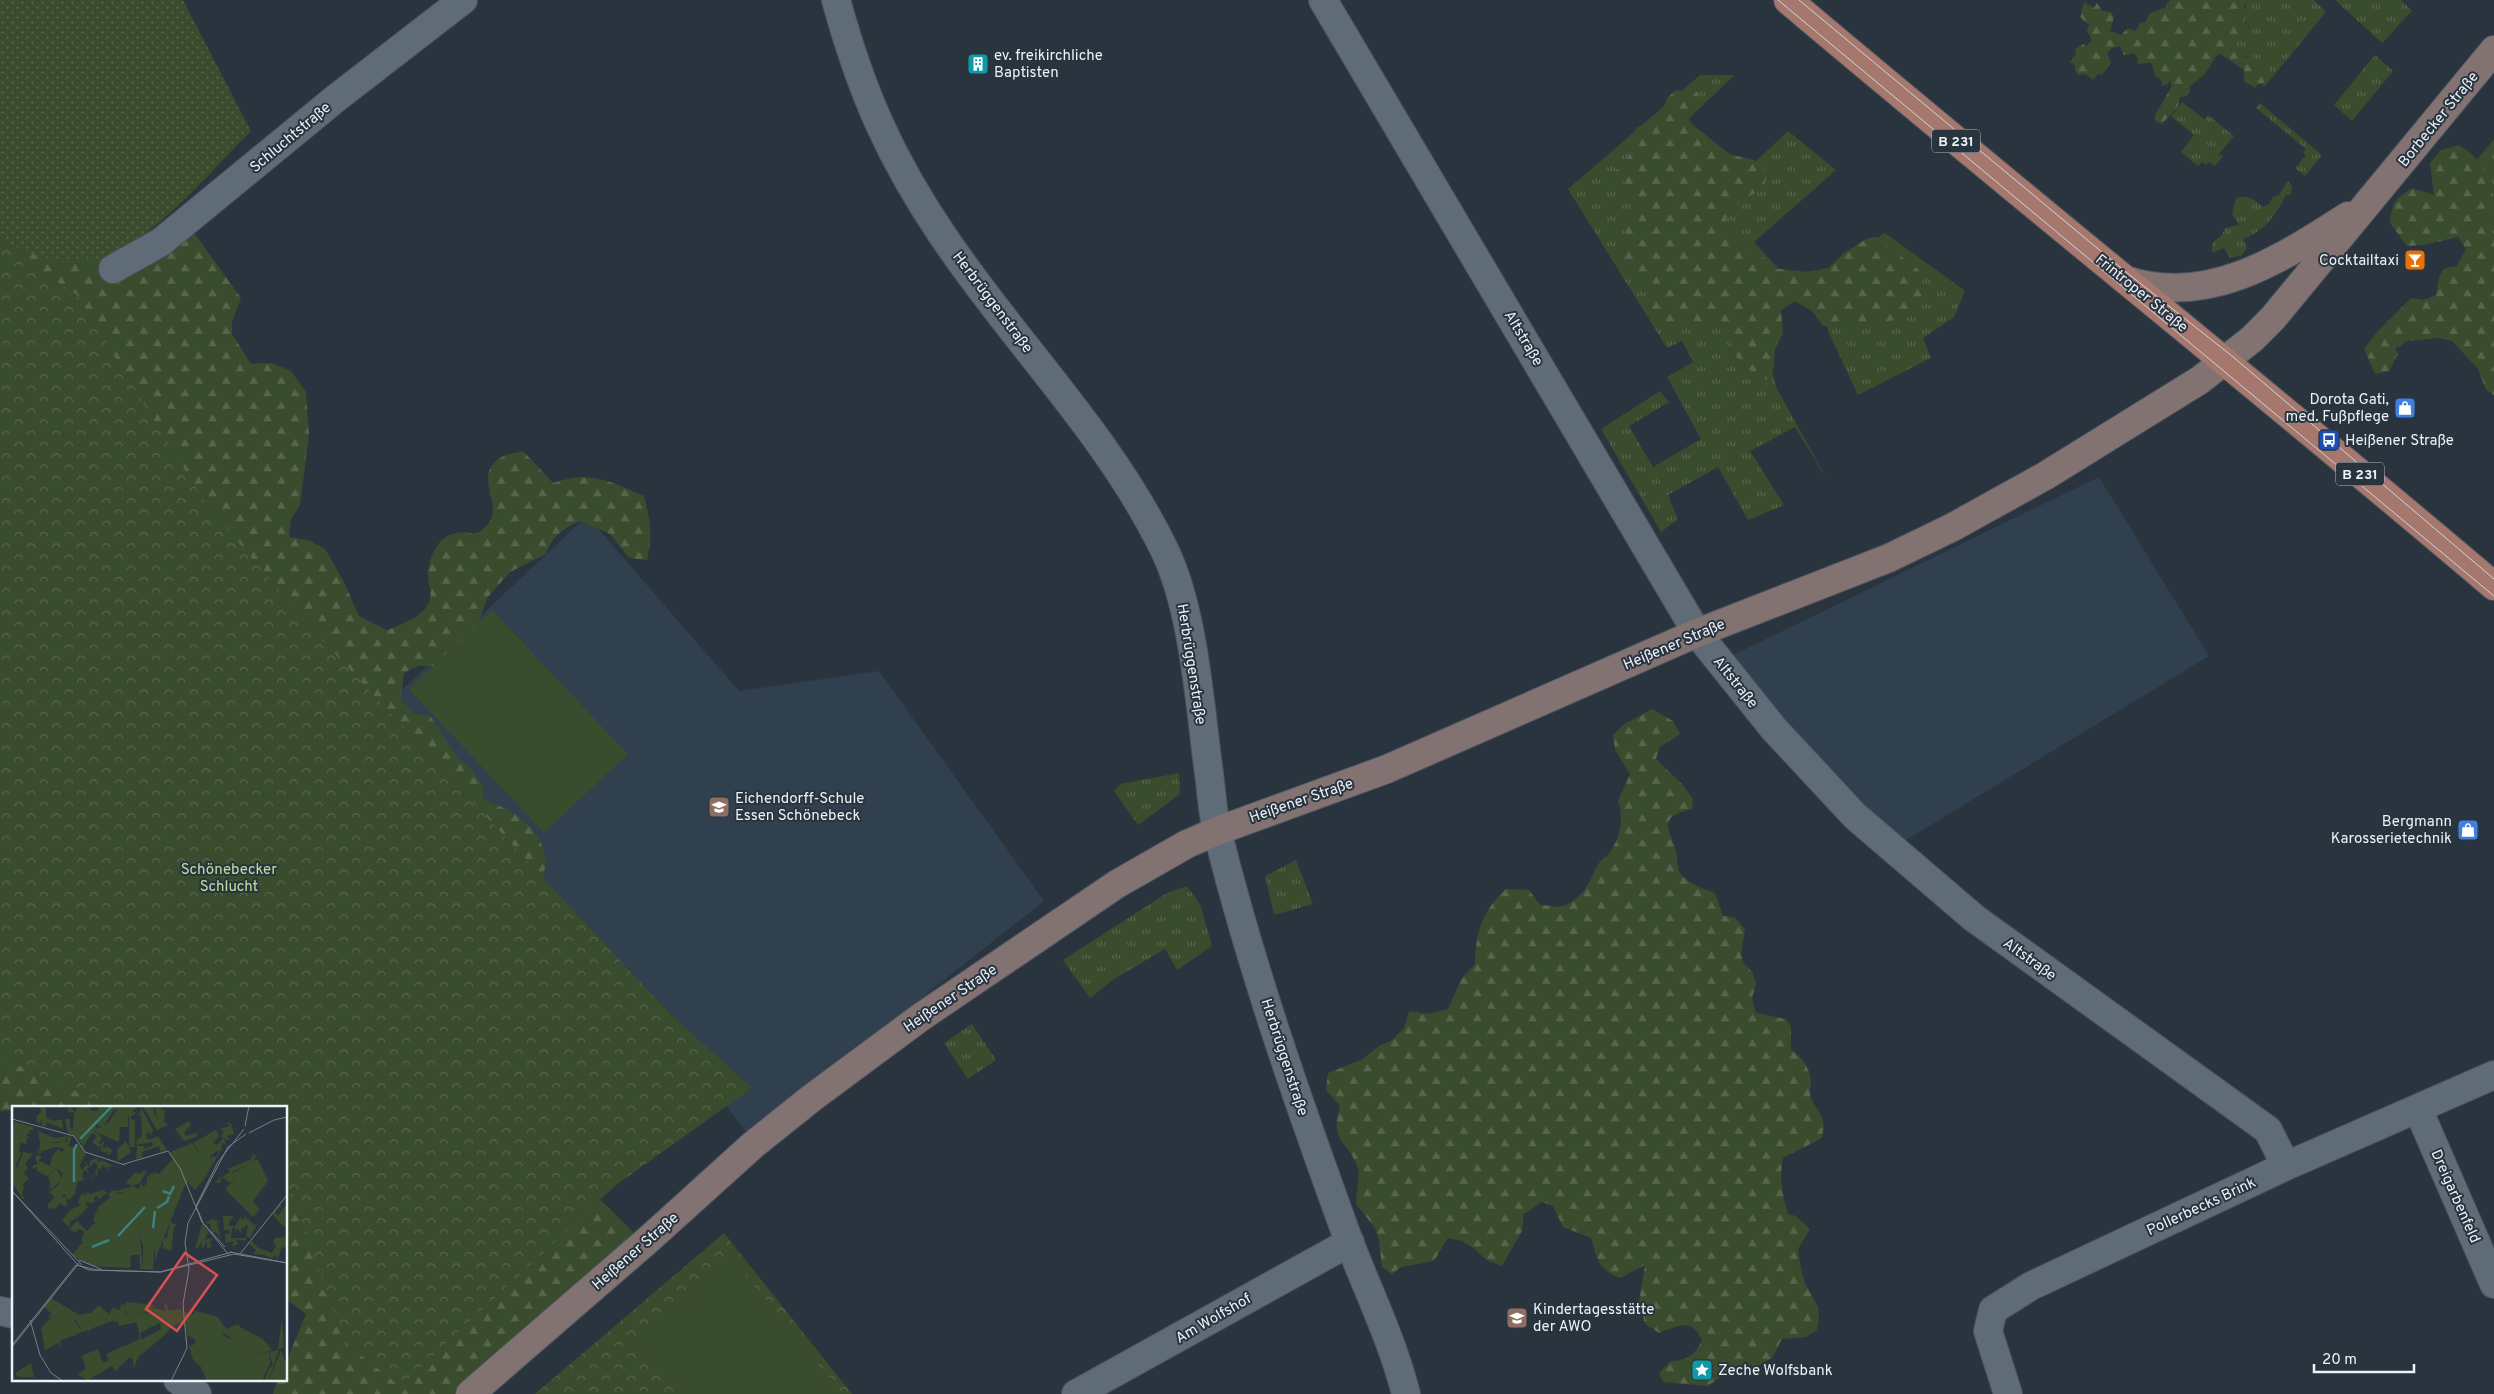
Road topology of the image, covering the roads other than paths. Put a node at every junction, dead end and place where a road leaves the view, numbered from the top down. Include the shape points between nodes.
1 (463, 0) edge
2 (836, 0) edge
3 (1323, 0) edge
4 (1788, 0) edge
5 (2494, 50) edge
6 (2382, 187) junction
7 (113, 269) dead end
8 (2126, 280) junction
9 (2226, 360) junction
10 (2494, 586) edge
11 (1697, 633) junction
12 (1217, 831) junction
13 (2494, 1074) edge
14 (2418, 1108) junction
15 (2286, 1166) junction
16 (1350, 1242) junction
17 (2494, 1284) edge
18 (181, 1382) edge
19 (197, 1394) edge
20 (470, 1394) edge
21 (1076, 1394) edge
22 (1406, 1394) edge
23 (2008, 1394) edge

1 - 7 street, Schluchtstraße via 335,99 161,242
2 - 12 street, Herbrüggenstraße via 870,106 905,176 946,240 1126,480 1167,554 1190,635
3 - 11 street, Altstraße
4 - 8 main road, Frintroper Straße / B 231
5 - 6 street, Borbecker Straße
6 - 8 street, Borbecker Straße via 2348,216 2288,253 2237,278 2178,289 2145,287
6 - 9 street, Borbecker Straße via 2273,318
8 - 9 main road, Frintroper Straße / B 231
9 - 10 main road, Frintroper Straße / B 231
9 - 11 street, Heißener Straße via 2103,442 1953,527 1889,558
11 - 12 street, Heißener Straße via 1388,769
11 - 15 street, Altstraße via 1774,728 1854,816 1974,918 2268,1130
12 - 16 street, Herbrüggenstraße via 1277,1041
12 - 20 street, Heißener Straße via 1187,844 1118,884 921,1017 813,1097 753,1145
13 - 14 street, Pollerbecks Brink
14 - 15 street, Pollerbecks Brink
14 - 17 street, Dreigarbenfeld
15 - 23 street, Pollerbecks Brink via 2031,1286 1993,1310 1988,1331
16 - 21 street, Am Wolfshof
16 - 22 street, Herbrüggenstraße via 1398,1363
18 - 19 street

